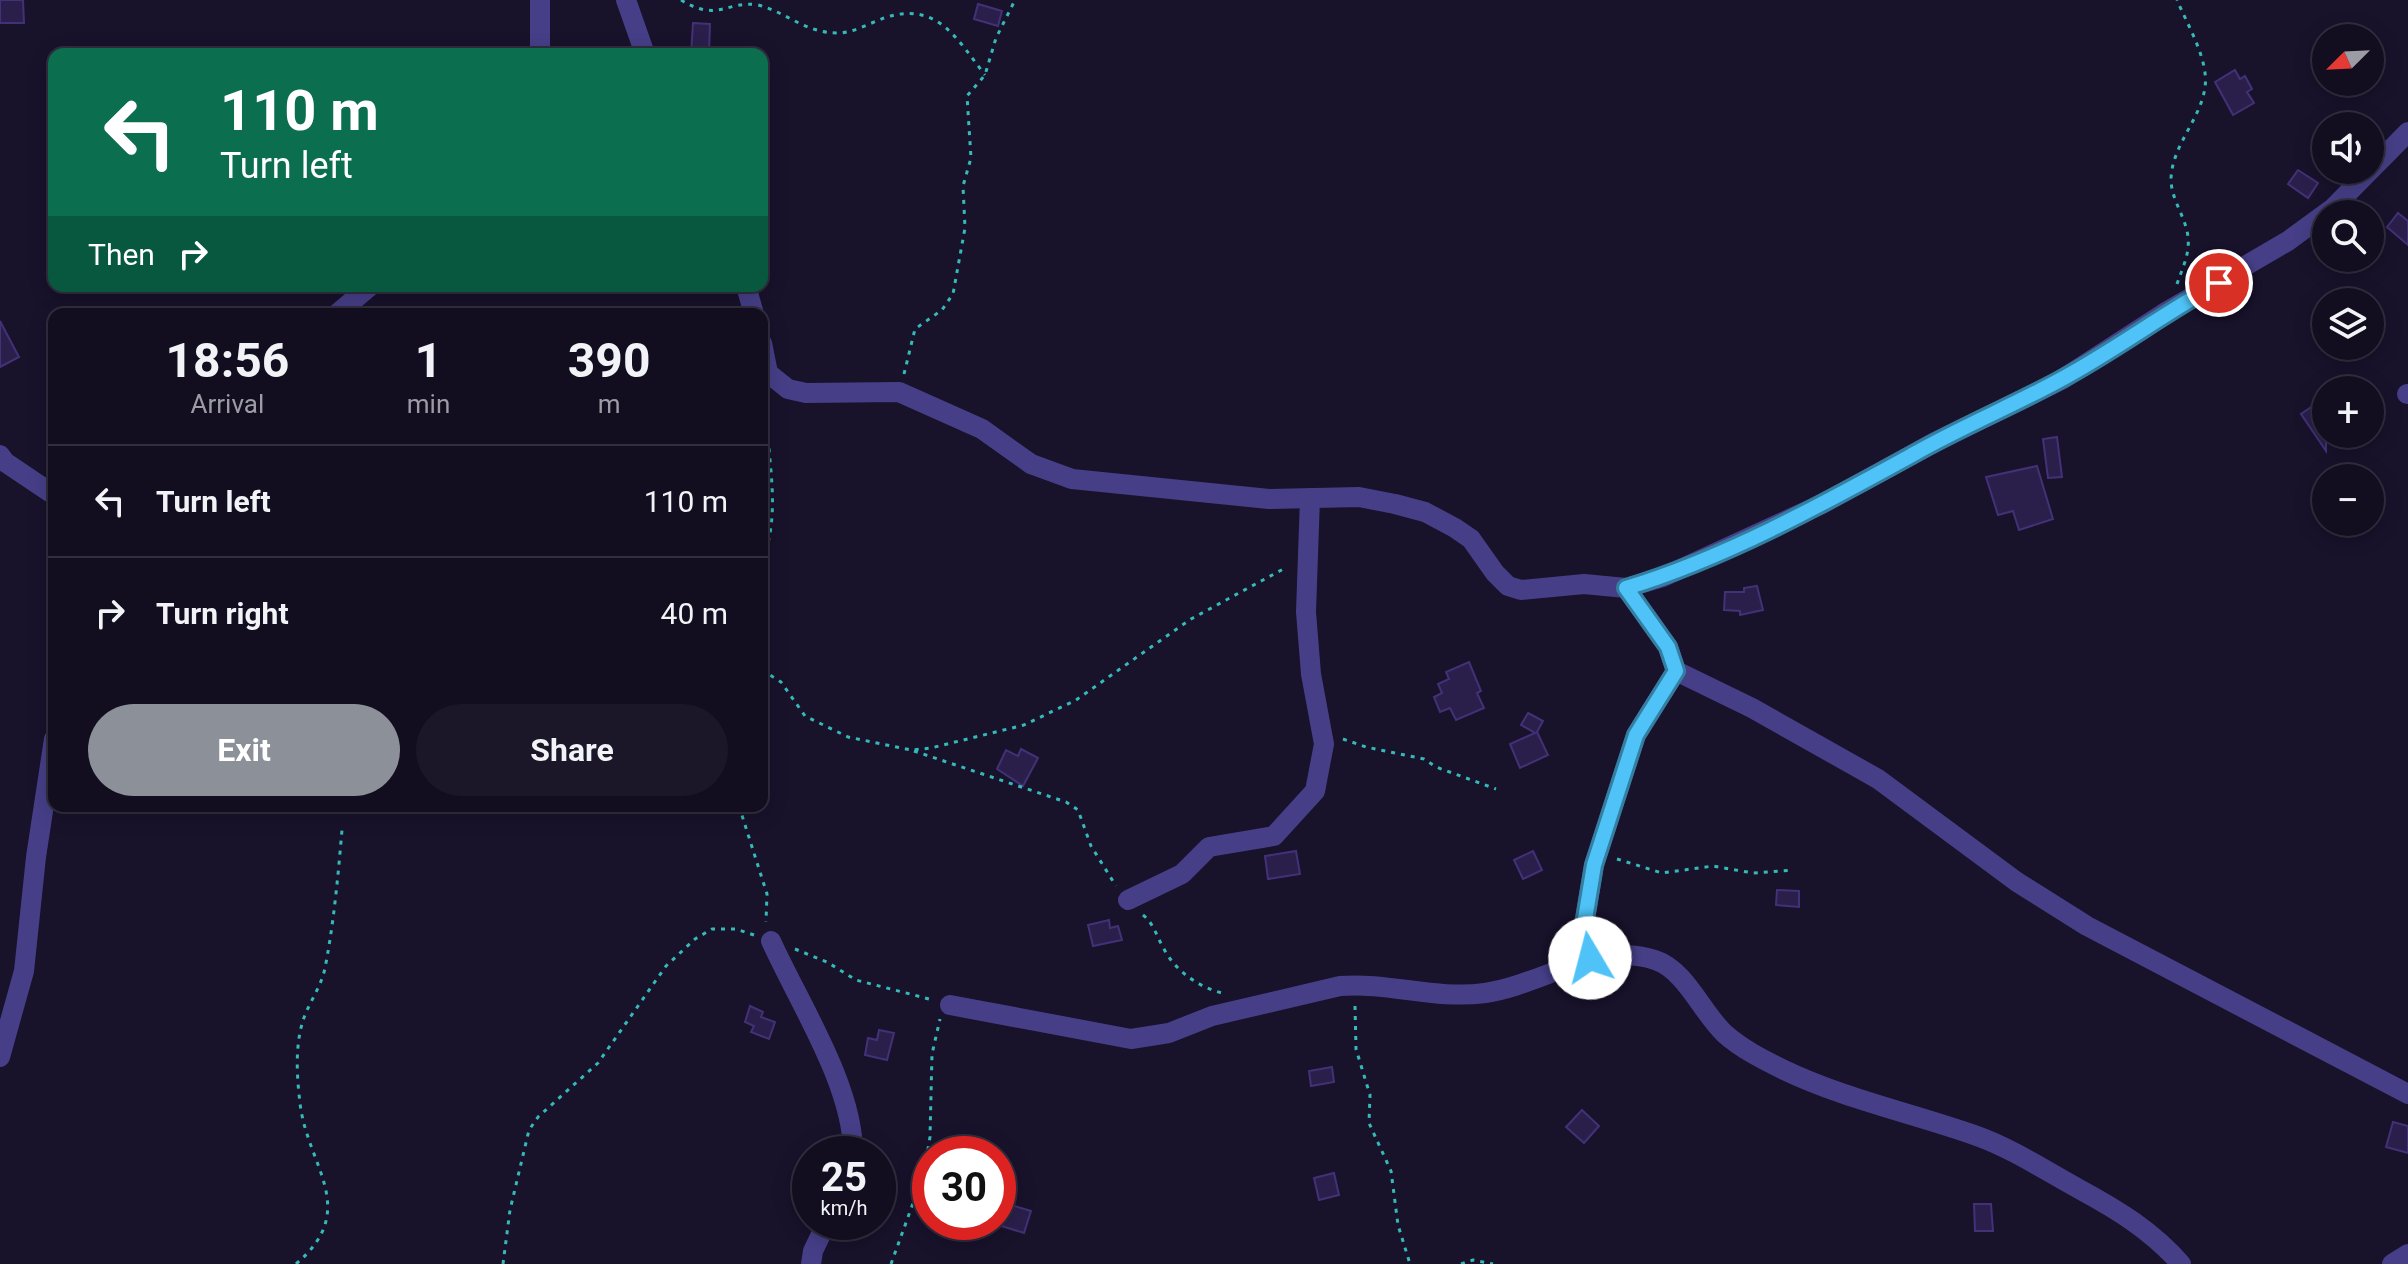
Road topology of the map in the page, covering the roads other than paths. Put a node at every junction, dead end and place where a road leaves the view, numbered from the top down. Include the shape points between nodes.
1 (540, 0) edge
2 (626, 0) edge
3 (540, 48) edge
4 (643, 48) edge
5 (2408, 132) edge
6 (363, 292) edge
7 (344, 308) edge
8 (768, 373) edge
9 (0, 455) edge
10 (48, 491) edge
11 (1310, 498) junction
12 (1626, 588) junction
13 (1676, 671) junction
14 (48, 778) edge
15 (1128, 900) road end
16 (768, 939) road end
17 (1590, 958) junction
18 (950, 1005) road end
19 (0, 1057) edge
20 (2408, 1094) edge
21 (853, 1136) edge
22 (818, 1240) edge
23 (2408, 1254) edge
24 (811, 1264) edge
25 (2181, 1264) edge
26 (2392, 1264) edge

1 - 3 street
2 - 4 street
5 - 12 street via 2333,208 2061,380 1822,504 1663,577
6 - 7 street
8 - 11 street via 788,389 806,393 899,392 982,429 1031,464 1072,479 1269,499
9 - 10 street
11 - 12 street via 1359,497 1425,512 1471,539 1495,573 1521,590 1584,584
11 - 15 street via 1306,612 1324,744 1315,791 1274,836 1209,847 1182,874
12 - 13 street via 1668,647
13 - 17 street via 1636,735 1598,855 1584,925
13 - 20 street via 1878,779 2017,882 2087,926
14 - 19 street via 24,971
16 - 21 street via 847,1101
17 - 18 street via 1484,993 1423,994 1358,984 1261,1003 1169,1033 1131,1039
17 - 25 street via 1629,955 1657,960 1748,1052 1845,1094 1979,1137 2017,1155 2120,1211
22 - 24 street
23 - 26 street

